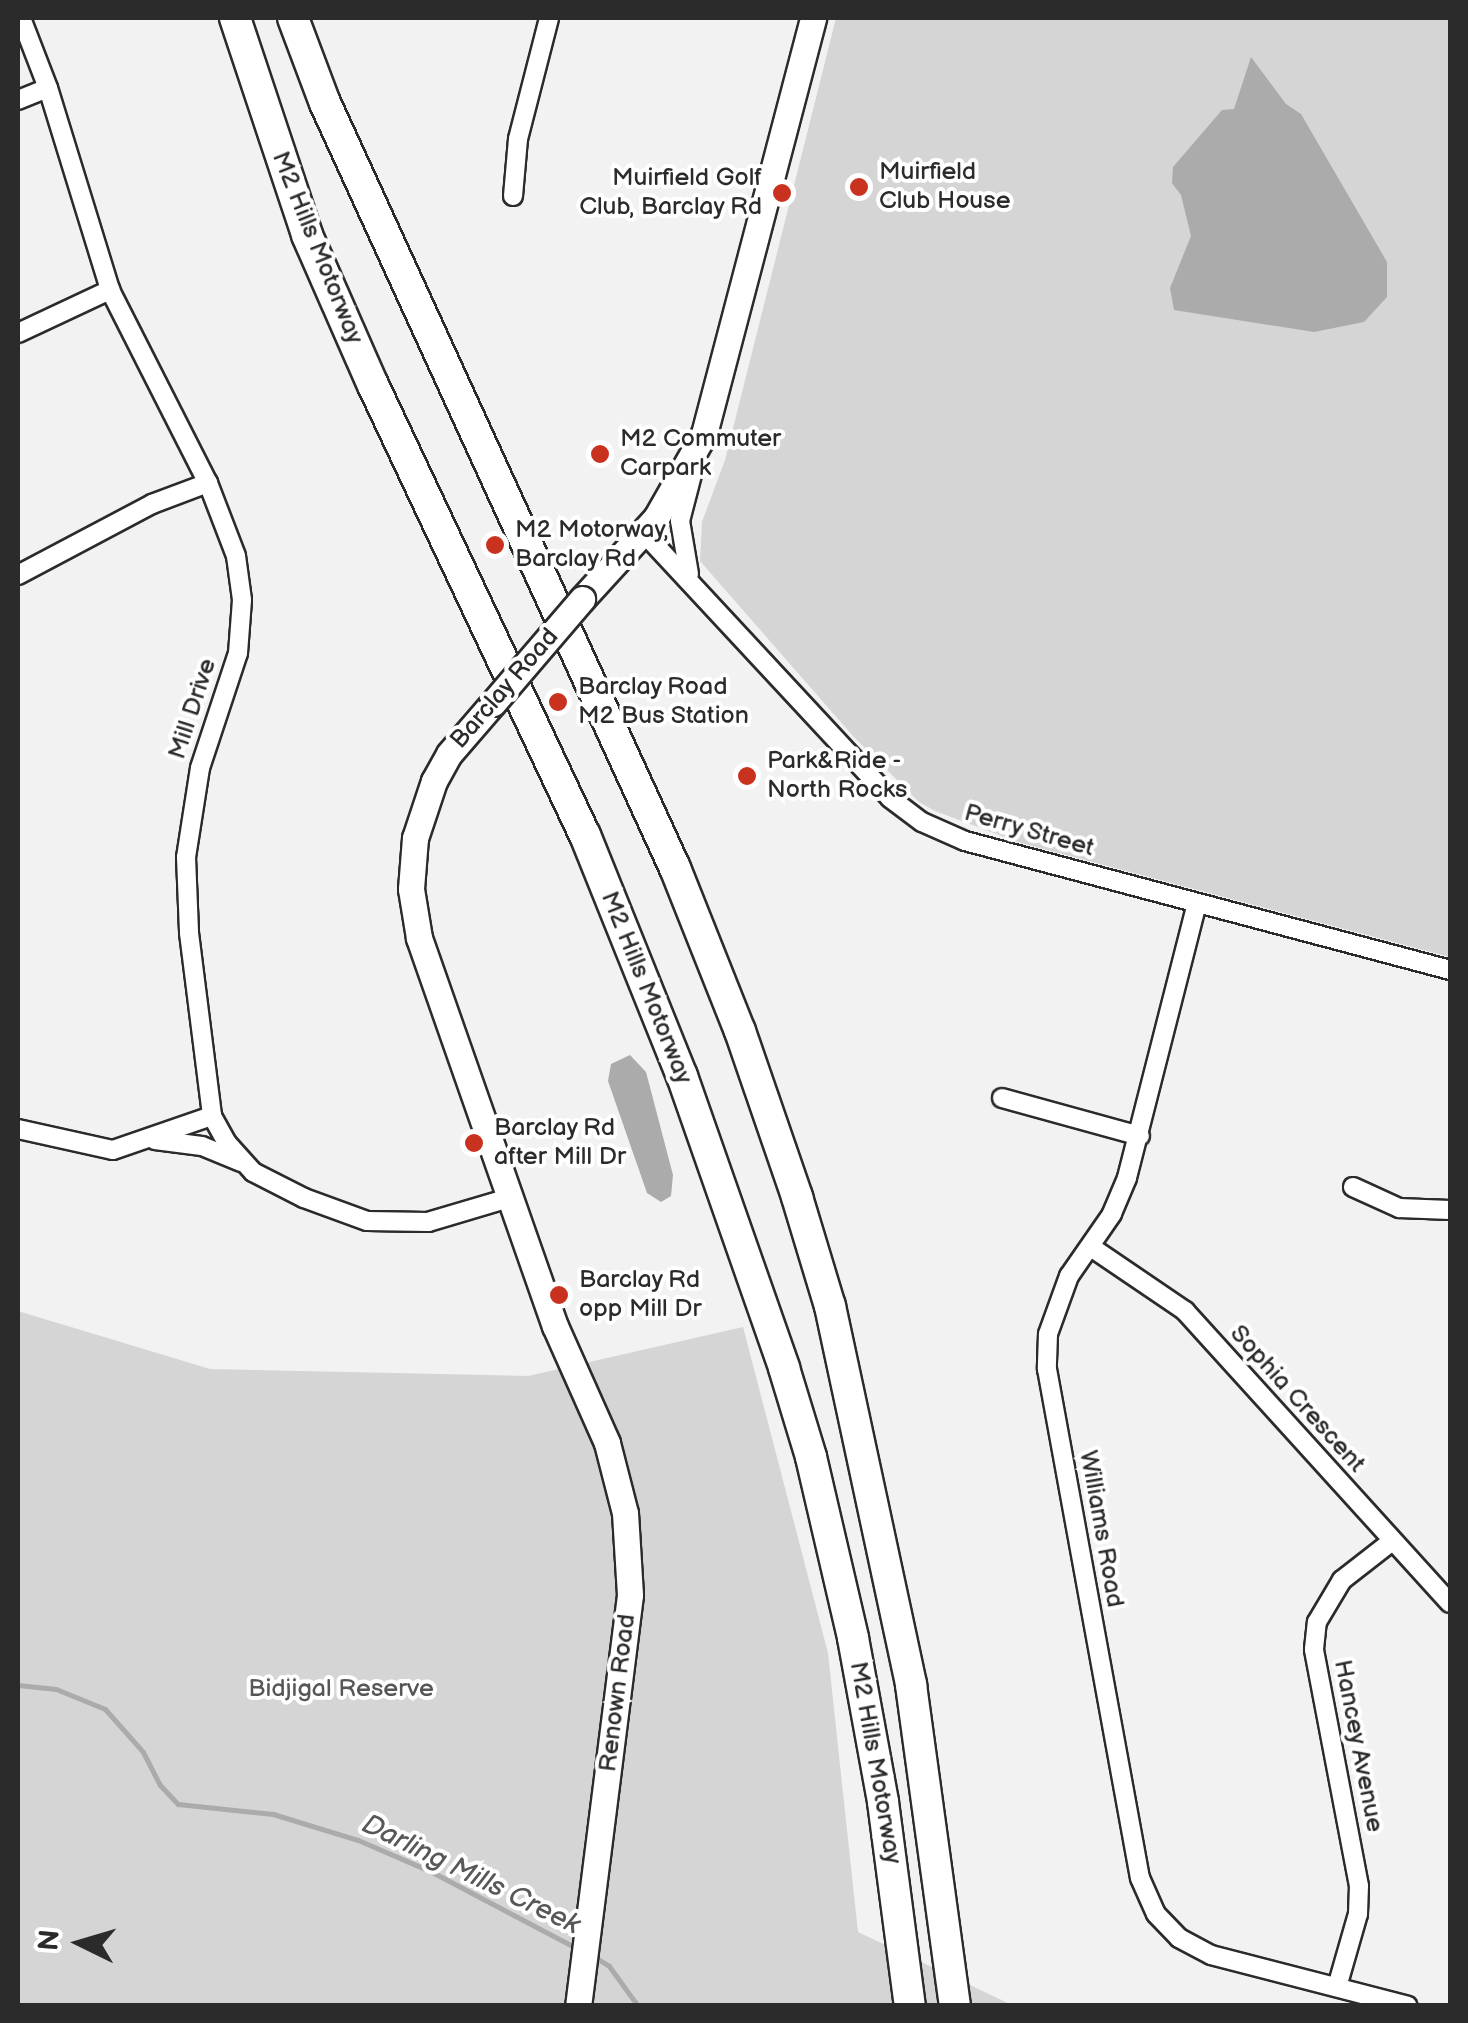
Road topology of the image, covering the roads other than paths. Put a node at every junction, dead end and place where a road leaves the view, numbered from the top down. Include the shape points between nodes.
1 (22, 18) edge
2 (235, 18) edge
3 (293, 18) edge
4 (549, 18) edge
5 (813, 18) edge
6 (48, 88) junction
7 (18, 100) edge
8 (513, 196) dead end
9 (110, 290) junction
10 (18, 333) edge
11 (704, 434) junction
12 (208, 483) junction
13 (644, 532) junction
14 (18, 575) edge
15 (690, 578) junction
16 (1196, 903) junction
17 (1450, 970) edge
18 (1002, 1098) dead end
19 (212, 1116) junction
20 (18, 1128) edge
21 (1140, 1136) junction
22 (149, 1140) junction
23 (242, 1162) junction
24 (1354, 1187) dead end
25 (509, 1198) junction
26 (1450, 1210) edge
27 (1091, 1247) junction
28 (582, 1387) joint
29 (1391, 1542) junction
30 (1450, 1603) edge
31 (1337, 1986) junction
32 (578, 2006) edge
33 (910, 2006) edge
34 (955, 2006) edge
35 (1408, 2006) edge

1 - 6 street, Mill Drive
2 - 33 highway, M2 Hills Motorway via 307,235 585,835 694,1106 784,1368 854,1638
3 - 34 highway, M2 Hills Motorway via 325,103 676,868 797,1197 830,1306 907,1665
4 - 8 street via 518,139
5 - 11 main road, Barclay Road
6 - 7 street
6 - 9 street, Mill Drive
9 - 10 street
9 - 12 street, Mill Drive
11 - 13 main road, Barclay Road
11 - 15 street via 680,521
12 - 14 street via 152,504
12 - 19 street, Mill Drive via 236,556 242,600 238,653 200,768 186,857
13 - 15 street, Perry Street
13 - 25 main road, Barclay Road, bridge via 449,754 415,838 411,889 419,938
15 - 16 street, Perry Street via 890,798 922,822 966,841
16 - 17 street, Perry Street
16 - 21 street, Williams Road
18 - 21 street
19 - 22 street
19 - 23 street, Mill Drive
20 - 22 street via 112,1150
21 - 27 street, Williams Road via 1112,1214
22 - 23 street via 202,1146
23 - 25 street, Mill Drive via 304,1198 385,1224 428,1222
24 - 26 street via 1399,1208
25 - 28 main road, Barclay Road
27 - 29 street, Sophia Crescent via 1185,1311
27 - 31 street, Williams Road via 1057,1300 1047,1368 1140,1878 1156,1914 1179,1938 1210,1955
28 - 32 main road, Renown Road via 607,1443 624,1513 630,1594
29 - 30 street, Sophia Crescent
29 - 31 street, Hancey Avenue via 1342,1580 1317,1622 1314,1648 1359,1886 1358,1914
31 - 35 street, Williams Road

